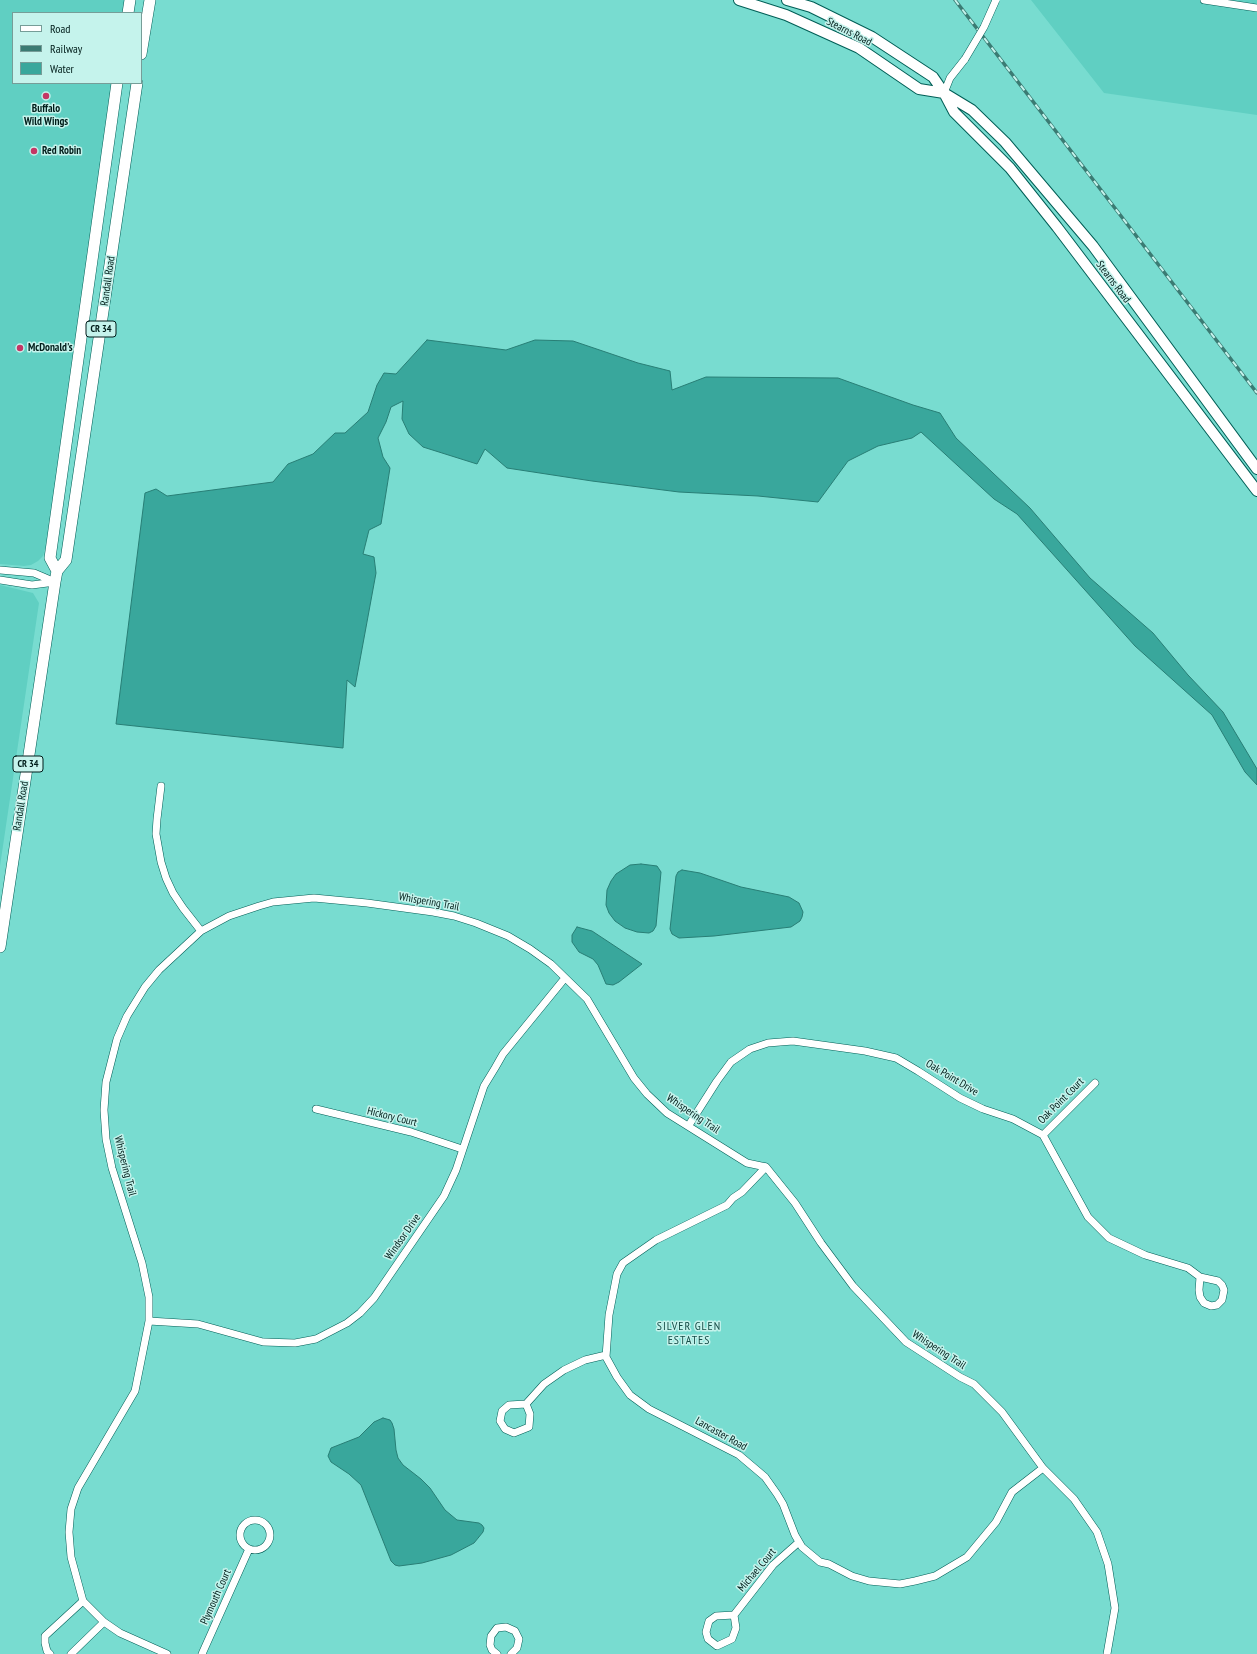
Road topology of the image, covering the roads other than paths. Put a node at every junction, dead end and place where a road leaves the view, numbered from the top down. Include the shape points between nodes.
1 (130, 0) edge
2 (150, 0) edge
3 (739, 0) edge
4 (787, 0) edge
5 (996, 0) edge
6 (1204, 0) edge
7 (1257, 8) edge
8 (128, 12) edge
9 (142, 48) edge
10 (117, 84) edge
11 (137, 84) edge
12 (944, 93) junction
13 (1257, 469) edge
14 (1257, 491) edge
15 (0, 570) edge
16 (57, 571) junction
17 (0, 580) edge
18 (56, 582) junction
19 (161, 786) dead end
20 (201, 931) junction
21 (0, 947) edge
22 (565, 978) junction
23 (1095, 1083) dead end
24 (316, 1109) dead end
25 (689, 1126) junction
26 (1043, 1135) junction
27 (462, 1149) junction
28 (766, 1167) junction
29 (1200, 1277) junction
30 (149, 1322) junction
31 (606, 1355) junction
32 (526, 1404) junction
33 (1043, 1468) junction
34 (799, 1542) junction
35 (249, 1549) junction
36 (83, 1602) junction
37 (734, 1615) junction
38 (104, 1622) junction
39 (514, 1653) edge
40 (50, 1654) edge
41 (71, 1654) edge
42 (168, 1654) edge
43 (202, 1654) edge
44 (497, 1654) edge
45 (1106, 1654) edge

1 - 8 main road
2 - 9 main road
3 - 12 main road, Stearns Road via 786,15 859,48 919,89
4 - 12 main road, Stearns Road via 811,7 872,36 933,78
5 - 12 street, bridge via 984,27 950,78
6 - 7 street
10 - 16 main road, Randall Road / CR 34 via 50,558
11 - 16 main road, Randall Road / CR 34 via 66,560
12 - 13 main road, Stearns Road via 972,110 1005,142 1093,246
12 - 14 main road, Stearns Road via 954,112 1010,168
15 - 18 street via 34,572
16 - 18 main road, Randall Road / CR 34
17 - 18 street via 32,585
18 - 21 main road, Randall Road / CR 34
19 - 20 street via 156,834 161,862 173,893
20 - 22 street, Whispering Trail via 229,916 274,902 314,898 367,903 433,912 476,923 508,936 530,949
20 - 30 street, Whispering Trail via 145,987 117,1039 106,1086 106,1139 112,1168 144,1270 149,1297
22 - 25 street, Whispering Trail via 587,999 620,1057 643,1089 667,1113
22 - 27 street, Windsor Drive via 494,1068 484,1086
23 - 26 street, Oak Point Court
24 - 27 street, Hickory Court via 412,1132
25 - 26 street, Oak Point Drive via 731,1062 750,1049 768,1043 792,1041 896,1058 960,1098 1013,1119
25 - 28 street, Whispering Trail via 747,1162
26 - 29 street via 1088,1217 1109,1238 1145,1255 1188,1268
27 - 30 street, Windsor Drive via 444,1196 429,1219 374,1298 348,1323 316,1339 279,1344 262,1342 198,1324
28 - 31 street via 727,1205 656,1240 624,1263 617,1274 609,1314
28 - 33 street, Whispering Trail via 796,1203 821,1243 853,1286 906,1342 974,1384 1002,1412
29 - 29 street via 1200,1297 1204,1303 1217,1305 1222,1300 1222,1285 1218,1281
30 - 36 street, Whispering Trail via 135,1391 78,1488 70,1509 71,1557
31 - 32 street via 585,1360 564,1370 544,1384
31 - 34 street, Lancaster Road via 630,1395 649,1408 739,1455 756,1468 783,1504
32 - 32 street via 530,1414 529,1427 514,1433 505,1429 500,1421 502,1411 509,1405
33 - 34 street, Lancaster Road via 1012,1492 996,1522 968,1557 935,1576 900,1584 869,1581 820,1562
33 - 45 street, Whispering Trail via 1074,1499 1097,1532 1108,1564 1115,1608
34 - 37 street, Michael Court via 773,1565
35 - 35 street via 242,1542 240,1531 251,1520 261,1520 268,1526 270,1540 259,1550
35 - 43 street, Plymouth Court
36 - 38 street
36 - 40 street via 45,1636 47,1651
37 - 37 street via 736,1628 732,1639 717,1646 708,1639 706,1632 709,1621 716,1616
38 - 41 street
38 - 42 street via 120,1633
39 - 44 street via 519,1644 517,1634 511,1628 501,1627 493,1631 489,1640 492,1650

